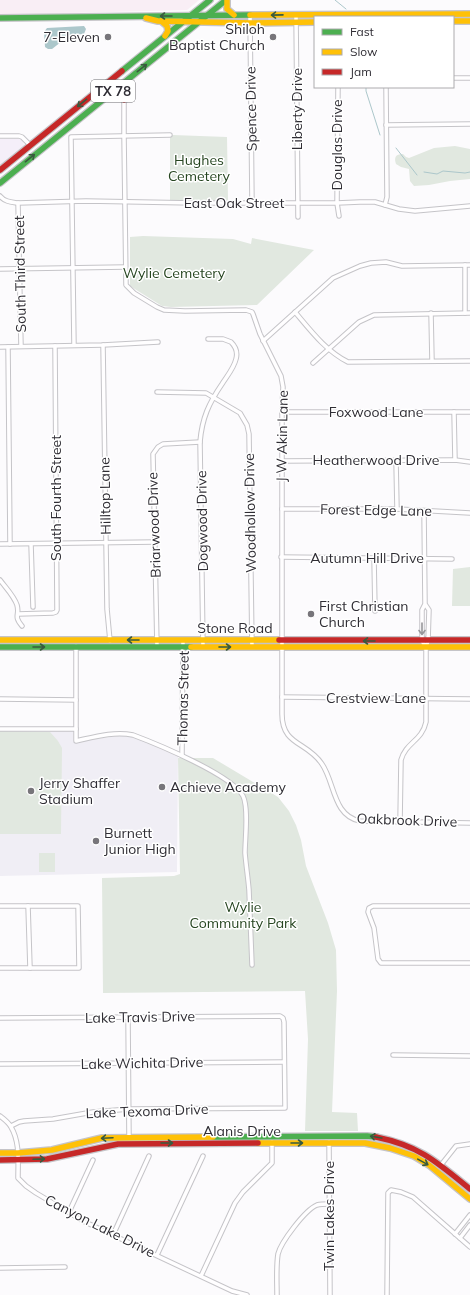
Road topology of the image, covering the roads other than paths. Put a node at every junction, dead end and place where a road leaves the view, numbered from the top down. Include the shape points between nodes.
1 (210, 0) edge
2 (227, 0) edge
3 (470, 14) edge
4 (234, 15) junction
5 (296, 15) junction
6 (192, 16) junction
7 (207, 16) junction
8 (250, 16) junction
9 (338, 16) edge
10 (437, 16) edge
11 (141, 17) junction
12 (0, 18) edge
13 (470, 21) edge
14 (161, 22) junction
15 (184, 22) junction
16 (199, 22) junction
17 (296, 22) junction
18 (314, 22) edge
19 (454, 22) edge
20 (250, 23) junction
21 (166, 36) junction
22 (454, 78) edge
23 (470, 78) edge
24 (124, 82) junction
25 (338, 88) edge
26 (386, 88) edge
27 (112, 92) junction
28 (124, 100) junction
29 (470, 124) edge
30 (386, 125) junction
31 (170, 135) dead end
32 (0, 136) edge
33 (124, 136) junction
34 (30, 145) junction
35 (0, 170) edge
36 (0, 183) edge
37 (0, 196) edge
38 (72, 201) junction
39 (125, 202) junction
40 (18, 203) junction
41 (252, 203) junction
42 (297, 203) junction
43 (337, 203) junction
44 (385, 205) junction
45 (470, 206) edge
46 (339, 216) dead end
47 (298, 217) dead end
48 (468, 265) edge
49 (126, 267) junction
50 (73, 268) junction
51 (0, 269) edge
52 (20, 269) junction
53 (295, 312) junction
54 (432, 313) junction
55 (465, 313) junction
56 (470, 313) edge
57 (208, 339) dead end
58 (263, 341) junction
59 (158, 342) dead end
60 (74, 345) junction
61 (104, 345) junction
62 (21, 346) junction
63 (55, 346) junction
64 (0, 347) edge
65 (8, 347) junction
66 (328, 349) junction
67 (432, 361) junction
68 (470, 361) edge
69 (312, 363) dead end
70 (157, 392) dead end
71 (214, 396) junction
72 (282, 412) junction
73 (454, 412) junction
74 (470, 412) edge
75 (200, 442) junction
76 (455, 460) junction
77 (282, 461) junction
78 (396, 461) junction
79 (470, 462) edge
80 (282, 509) junction
81 (398, 509) junction
82 (424, 511) junction
83 (470, 512) edge
84 (155, 542) junction
85 (106, 543) junction
86 (0, 544) edge
87 (10, 544) junction
88 (31, 544) junction
89 (57, 544) junction
90 (281, 557) junction
91 (374, 558) junction
92 (424, 558) junction
93 (452, 559) dead end
94 (0, 580) edge
95 (424, 604) junction
96 (33, 607) dead end
97 (375, 610) dead end
98 (18, 614) junction
99 (22, 626) dead end
100 (0, 640) edge
101 (76, 640) junction
102 (110, 640) junction
103 (157, 640) junction
104 (183, 640) junction
105 (204, 640) junction
106 (470, 640) edge
107 (252, 641) junction
108 (422, 641) junction
109 (282, 644) junction
110 (427, 644) junction
111 (0, 647) edge
112 (76, 647) junction
113 (110, 647) junction
114 (157, 647) junction
115 (183, 647) junction
116 (203, 647) junction
117 (252, 647) junction
118 (470, 647) edge
119 (282, 697) junction
120 (426, 698) junction
121 (0, 699) edge
122 (470, 699) edge
123 (76, 700) junction
124 (0, 729) edge
125 (76, 729) junction
126 (182, 755) junction
127 (400, 822) junction
128 (470, 823) edge
129 (0, 906) edge
130 (28, 906) junction
131 (470, 906) edge
132 (470, 963) edge
133 (252, 965) dead end
134 (0, 968) edge
135 (30, 968) junction
136 (0, 1018) edge
137 (128, 1018) junction
138 (393, 1055) dead end
139 (470, 1056) edge
140 (284, 1062) junction
141 (128, 1063) junction
142 (0, 1064) edge
143 (128, 1109) junction
144 (0, 1116) edge
145 (11, 1126) junction
146 (272, 1136) junction
147 (329, 1136) junction
148 (129, 1137) junction
149 (130, 1143) junction
150 (272, 1143) junction
151 (329, 1143) junction
152 (470, 1144) edge
153 (0, 1153) edge
154 (18, 1153) junction
155 (149, 1156) dead end
156 (203, 1156) dead end
157 (0, 1160) edge
158 (18, 1160) junction
159 (93, 1160) dead end
160 (441, 1165) junction
161 (470, 1190) edge
162 (470, 1199) edge
163 (329, 1204) junction
164 (69, 1212) junction
165 (470, 1215) edge
166 (470, 1225) edge
167 (455, 1234) junction
168 (113, 1235) junction
169 (460, 1238) junction
170 (470, 1247) edge
171 (157, 1255) junction
172 (65, 1267) dead end
173 (0, 1268) edge
174 (201, 1276) junction
175 (247, 1295) edge
176 (277, 1295) edge
177 (330, 1295) edge
178 (388, 1295) edge

1 - 6 main road, TX 78
2 - 4 main road via 227,9
2 - 7 main road, TX 78
3 - 10 main road
4 - 7 main road
4 - 8 main road
5 -> 8 main road
5 - 9 main road
5 - 17 street, Liberty Drive
6 - 7 main road
6 -> 11 main road
6 - 15 main road, TX 78
7 - 16 main road, TX 78
8 - 20 street, Spence Drive
9 - 10 main road
11 - 12 main road
11 - 14 main road
13 - 19 main road
14 - 15 main road
14 - 21 main road via 167,26
15 - 16 main road
15 - 21 main road, TX 78
16 - 20 main road
24 -> 16 main road, TX 78
17 - 18 main road
17 - 20 main road
17 - 42 street, Liberty Drive
20 - 41 street, Spence Drive
21 -> 34 main road, TX 78
22 - 23 street
24 - 27 main road, TX 78
24 - 28 street
25 - 43 street, Douglas Drive
26 - 30 street
27 - 28 main road via 120,91
36 -> 27 main road, TX 78
28 - 33 street
29 - 30 street
30 - 44 street
31 - 33 street
32 - 34 street via 19,136
33 - 38 street via 70,137
33 - 39 street
34 - 35 main road, TX 78
37 - 40 street, East Oak Street via 4,200
38 - 39 street, East Oak Street
38 - 40 street, East Oak Street
38 - 50 street
39 - 41 street, East Oak Street
39 - 49 street
40 - 52 street, South Third Street
41 - 42 street, East Oak Street
42 - 43 street, East Oak Street
42 - 47 street, Liberty Drive
43 - 44 street, East Oak Street via 376,202
43 - 46 street, Douglas Drive
44 - 45 street, East Oak Street via 415,211
48 - 53 street via 402,266 386,262 371,263 333,278
48 - 55 street
49 - 50 street
49 - 58 street, J W Akin Lane via 128,288 161,309 246,310 252,312
50 - 52 street
50 - 60 street
51 - 52 street
52 - 62 street, South Third Street
53 - 58 street
53 - 66 street
54 - 55 street
54 - 66 street via 374,315 358,322
54 - 67 street
55 - 56 street
57 - 71 street, Dogwood Drive via 231,342 237,352 235,363
58 - 72 street, J W Akin Lane via 281,376
59 - 61 street
60 - 61 street
60 - 63 street
61 - 85 street, Hilltop Lane
62 - 63 street
62 - 65 street
63 - 89 street, South Fourth Street
64 - 65 street
65 - 87 street, South Third Street
66 - 67 street via 348,362
66 - 69 street
67 - 68 street
70 - 71 street via 203,392
71 - 75 street, Dogwood Drive via 203,419
71 - 107 street, Woodhollow Drive via 240,413 249,434
72 - 73 street, Foxwood Lane
72 - 77 street, J W Akin Lane
73 - 74 street, Foxwood Lane
73 - 76 street
75 - 84 street, Briarwood Drive via 163,444 153,454
75 - 105 street, Dogwood Drive
76 - 78 street, Heatherwood Drive
76 - 79 street, Heatherwood Drive
77 - 78 street, Heatherwood Drive
77 - 80 street, J W Akin Lane
78 - 81 street
80 - 81 street, Forest Edge Lane
80 - 90 street, J W Akin Lane
81 - 82 street, Forest Edge Lane
82 - 83 street, Forest Edge Lane
82 - 92 street
84 - 85 street
84 - 103 street, Briarwood Drive
85 - 89 street
85 - 102 street, Hilltop Lane via 106,609
86 - 87 street
87 - 88 street
88 - 89 street
88 - 96 street
89 - 98 street, South Fourth Street via 56,612
90 - 91 street, Autumn Hill Drive
90 - 109 street, J W Akin Lane
91 - 92 street, Autumn Hill Drive
91 - 97 street
92 - 93 street, Autumn Hill Drive
92 - 95 street
94 - 98 street via 14,598
95 -> 108 street
95 - 110 street via 429,610
98 - 99 street via 17,619
100 - 101 main road, Stone Road
101 - 102 main road, Stone Road
101 - 112 street
103 -> 102 main road, Stone Road
102 - 113 street, Hilltop Lane
103 - 104 main road, Stone Road
103 - 114 street, Briarwood Drive
104 - 105 main road, Stone Road
104 - 115 street, Thomas Street
105 - 107 main road, Stone Road
105 - 116 street, Dogwood Drive
106 - 110 main road, Stone Road
107 - 109 main road, Stone Road
107 - 117 street, Woodhollow Drive
108 -> 109 main road, Stone Road
108 - 110 main road, Stone Road
109 - 110 main road, Stone Road
109 - 117 main road, Stone Road
109 - 119 street, Oakbrook Drive
110 - 118 main road, Stone Road
110 - 120 street
111 -> 112 main road, Stone Road
112 - 113 main road, Stone Road
112 - 123 street
113 - 114 main road, Stone Road
114 - 115 main road, Stone Road
115 - 116 main road, Stone Road
115 - 126 street, Thomas Street
116 -> 117 main road, Stone Road
119 - 120 street, Crestview Lane
119 - 127 street, Oakbrook Drive via 282,724 286,734 291,740 310,750 320,762 328,774 342,811 360,821
120 - 122 street, Crestview Lane
120 - 127 street via 425,728 403,753 401,760
121 - 123 street
123 - 125 street
124 - 125 street
125 - 126 street via 76,741 126,733
126 - 133 street via 222,778 238,789 244,797
127 - 128 street, Oakbrook Drive
129 - 130 street
130 - 135 street
130 - 135 street via 78,906 79,968
131 - 132 street via 373,906 368,912 374,928 380,962
134 - 135 street
136 - 137 street, Lake Travis Drive
137 - 140 street, Lake Travis Drive via 280,1016 284,1022
137 - 141 street
138 - 139 street
140 - 141 street, Lake Wichita Drive
140 - 143 street, Lake Texoma Drive via 285,1108
141 - 142 street, Lake Wichita Drive
141 - 143 street
143 - 145 street, Lake Texoma Drive via 24,1121
143 - 148 street
144 - 145 street
145 - 154 street, Canyon Lake Drive via 16,1137
146 - 147 main road, Alanis Drive
146 - 148 main road, Alanis Drive
146 - 150 street
147 - 151 street, Twin Lakes Drive
160 -> 147 main road, Alanis Drive via 423,1153 384,1138
148 - 149 street
148 -> 154 main road, Alanis Drive via 102,1138 58,1150
149 -> 150 main road, Alanis Drive
158 -> 149 main road, Alanis Drive via 51,1159 102,1146
150 -> 151 main road, Alanis Drive
150 - 174 street via 272,1163 235,1203
151 -> 162 main road, Alanis Drive via 382,1145 407,1153 429,1165
151 - 163 street, Twin Lakes Drive
152 - 160 street via 456,1146
153 - 154 main road, Alanis Drive
154 - 158 street, Canyon Lake Drive
155 - 168 street
156 - 171 street
157 - 158 main road, Alanis Drive
158 - 164 street, Canyon Lake Drive via 18,1178 36,1193
159 - 164 street
160 - 161 main road, Alanis Drive
163 - 176 street via 313,1208 284,1241 277,1261
163 - 177 street, Twin Lakes Drive
164 - 168 street, Canyon Lake Drive
165 - 167 street
166 - 169 street
167 - 169 street
167 - 178 street via 412,1198 391,1190 388,1193
168 - 171 street, Canyon Lake Drive
169 - 170 street
171 - 174 street, Canyon Lake Drive
172 - 173 street
174 - 175 street, Canyon Lake Drive via 232,1291

